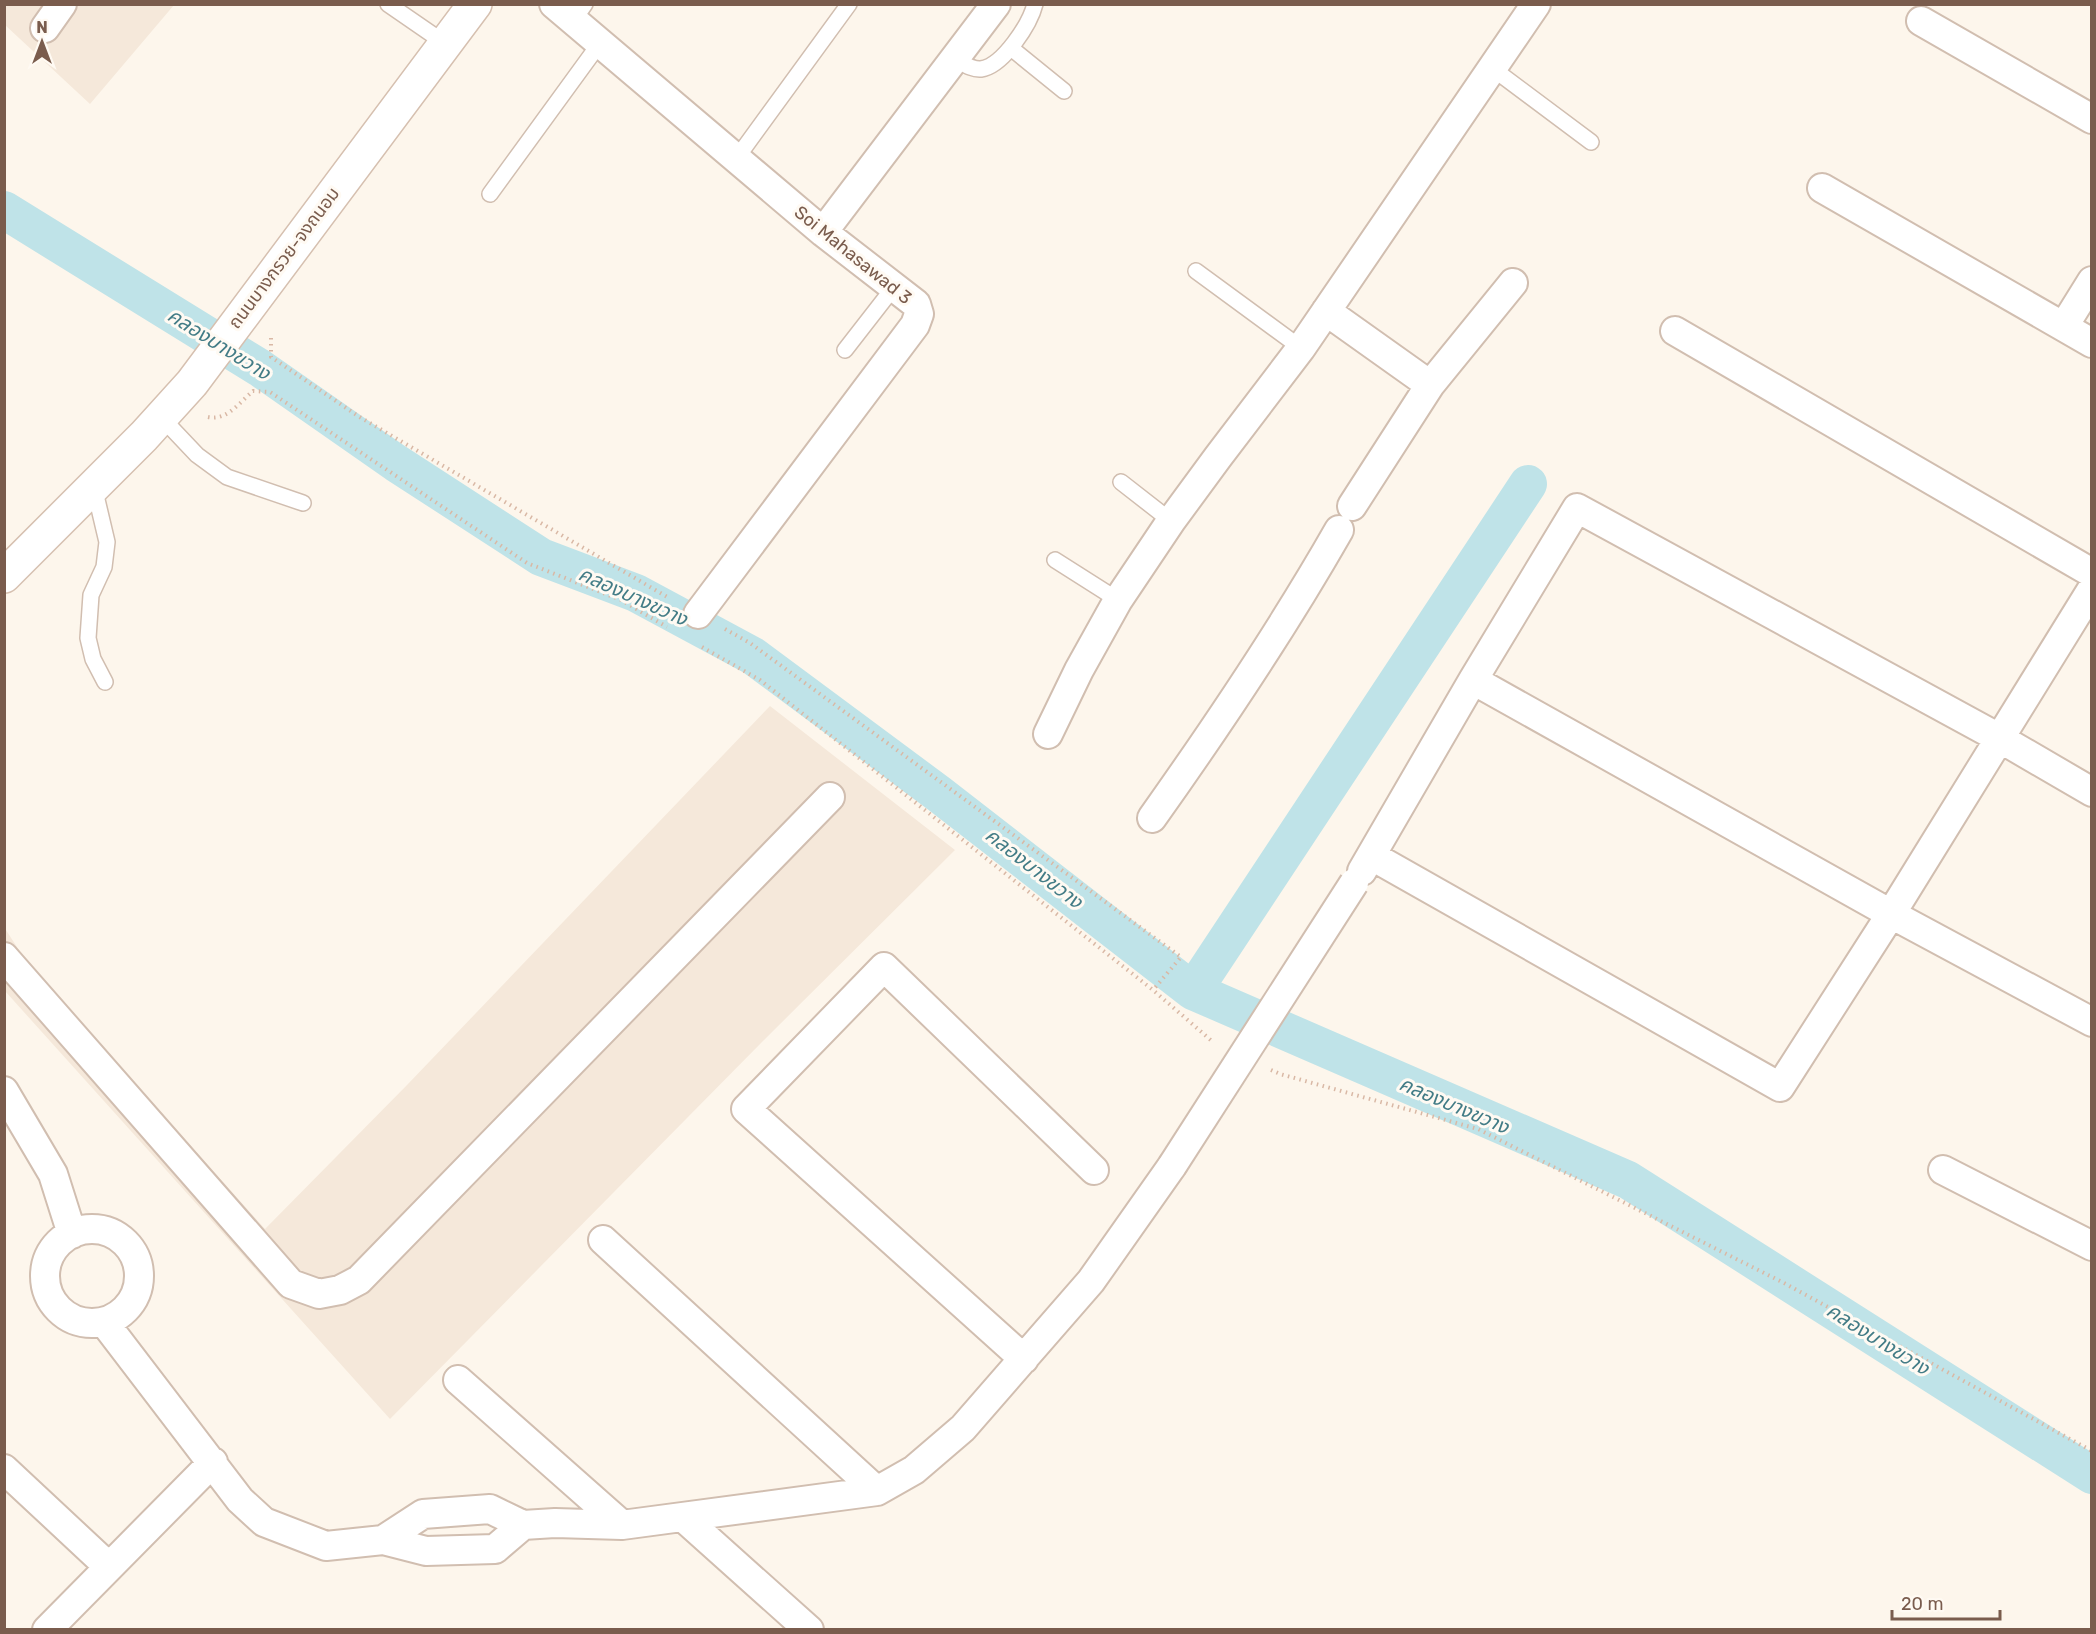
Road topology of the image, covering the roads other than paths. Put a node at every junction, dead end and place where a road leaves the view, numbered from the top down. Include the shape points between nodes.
1 (62, 4) edge
2 (388, 4) edge
3 (475, 4) edge
4 (849, 4) edge
5 (996, 4) edge
6 (1035, 4) edge
7 (1536, 4) edge
8 (571, 10) edge
9 (1921, 21) dead end
10 (45, 28) dead end
11 (600, 43) junction
12 (446, 44) junction
13 (1011, 48) junction
14 (955, 59) junction
15 (1492, 68) junction
16 (1064, 91) dead end
17 (2091, 119) edge
18 (1592, 142) dead end
19 (736, 159) junction
20 (1822, 188) dead end
21 (489, 194) dead end
22 (823, 232) junction
23 (1196, 271) dead end
24 (2091, 281) edge
25 (1514, 283) dead end
26 (894, 287) junction
27 (1326, 311) junction
28 (2064, 326) junction
29 (1675, 331) dead end
30 (2091, 343) edge
31 (1301, 348) junction
32 (845, 350) dead end
33 (1430, 385) junction
34 (170, 407) junction
35 (1121, 482) dead end
36 (94, 487) junction
37 (303, 503) dead end
38 (1171, 521) junction
39 (1055, 560) dead end
40 (2091, 573) edge
41 (4, 576) edge
42 (2091, 589) edge
43 (1118, 600) junction
44 (698, 614) dead end
45 (1473, 680) junction
46 (105, 682) dead end
47 (1048, 734) dead end
48 (2001, 739) junction
49 (2091, 792) edge
50 (830, 797) dead end
51 (1152, 818) dead end
52 (1372, 856) junction
53 (1891, 914) junction
54 (4, 957) edge
55 (2091, 1022) edge
56 (4, 1091) edge
57 (1094, 1170) dead end
58 (1943, 1170) dead end
59 (72, 1234) junction
60 (603, 1240) dead end
61 (2091, 1246) edge
62 (104, 1322) junction
63 (1024, 1359) junction
64 (458, 1380) dead end
65 (213, 1462) junction
66 (4, 1469) edge
67 (877, 1491) junction
68 (684, 1518) junction
69 (523, 1525) junction
70 (622, 1525) junction
71 (383, 1540) junction
72 (109, 1567) junction
73 (47, 1629) edge
74 (809, 1629) edge

1 - 10 street
2 - 12 lane
3 - 12 street, ถนนบางกรวย-จงถนอม
4 - 19 lane
5 - 14 street
6 - 13 lane
7 - 15 street
8 - 11 street, Soi Mahasawad 3
9 - 17 street
11 - 19 street, Soi Mahasawad 3
11 - 21 lane
12 - 34 street, ถนนบางกรวย-จงถนอม
13 - 14 lane via 991,67 980,70
13 - 16 lane
14 - 22 street
15 - 18 lane
15 - 27 street
19 - 22 street, Soi Mahasawad 3
20 - 28 street
22 - 26 street, Soi Mahasawad 3
23 - 31 lane
24 - 28 street
25 - 33 street
26 - 32 lane
26 - 44 street, Soi Mahasawad 3 via 916,304 919,314 915,325
27 - 31 street
27 - 33 street
28 - 30 street
29 - 40 street
31 - 38 street
33 - 51 street via 1227,713
34 - 36 street, ถนนบางกรวย-จงถนอม
34 - 37 lane via 197,455 227,477
35 - 38 lane
36 - 41 street, ถนนบางกรวย-จงถนอม
36 - 46 lane via 106,542 104,567 91,595 88,638
38 - 43 street
39 - 43 lane
42 - 48 street
43 - 47 street
45 - 48 street via 1577,508
45 - 52 street
45 - 53 street
48 - 49 street
48 - 53 street
50 - 54 street via 359,1280 320,1294 291,1284
52 - 53 street via 1780,1087
52 - 63 street, bridge via 1172,1166 1091,1281
53 - 55 street
56 - 59 street via 53,1174
57 - 63 street via 884,967 746,1110
58 - 61 street
59 - 62 street via 50,1255 45,1270 51,1300 74,1320
59 - 62 street via 103,1231 118,1237 137,1261 139,1277 129,1306
60 - 67 street
62 - 65 street
63 - 67 street via 963,1428 914,1470
64 - 70 street
65 - 71 street via 240,1500 264,1522 326,1546
65 - 72 street
66 - 72 street
67 - 68 street
68 - 70 street
68 - 74 street
69 - 70 street
69 - 71 street via 495,1549 426,1551
69 - 71 street via 490,1509 423,1514
72 - 73 street

